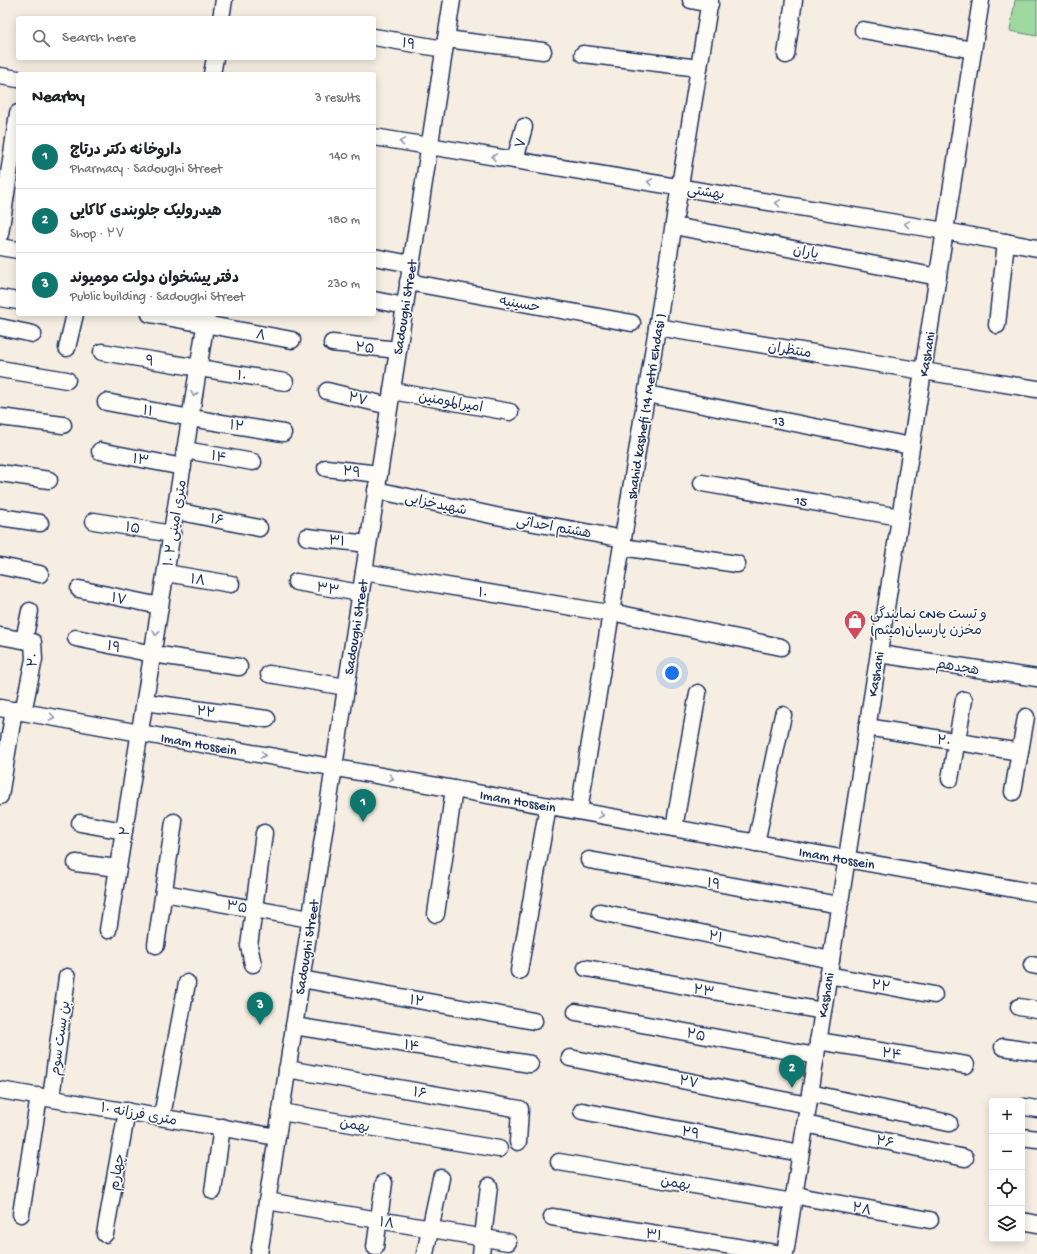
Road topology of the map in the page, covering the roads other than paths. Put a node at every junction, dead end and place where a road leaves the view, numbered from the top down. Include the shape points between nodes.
1 (224, 0) edge
2 (452, 0) edge
3 (691, 0) edge
4 (794, 0) edge
5 (981, 0) edge
6 (710, 2) edge
7 (221, 16) edge
8 (863, 30) dead end
9 (376, 37) edge
10 (445, 44) junction
11 (973, 50) junction
12 (543, 51) dead end
13 (583, 54) dead end
14 (786, 55) dead end
15 (214, 60) edge
16 (699, 68) junction
17 (212, 72) edge
18 (0, 76) edge
19 (16, 79) edge
20 (524, 127) dead end
21 (376, 137) edge
22 (16, 142) edge
23 (429, 146) junction
24 (515, 160) junction
25 (680, 186) junction
26 (12, 201) edge
27 (674, 226) junction
28 (0, 228) edge
29 (945, 231) junction
30 (1006, 242) junction
31 (0, 247) edge
32 (1037, 248) edge
33 (16, 250) edge
34 (376, 257) edge
35 (411, 264) junction
36 (938, 277) junction
37 (408, 282) junction
38 (0, 298) edge
39 (376, 300) edge
40 (16, 301) edge
41 (405, 306) junction
42 (75, 316) edge
43 (172, 316) edge
44 (206, 319) edge
45 (632, 323) dead end
46 (997, 325) dead end
47 (0, 327) edge
48 (657, 327) junction
49 (33, 334) dead end
50 (292, 340) dead end
51 (332, 343) dead end
52 (67, 348) dead end
53 (398, 350) junction
54 (102, 352) dead end
55 (198, 368) junction
56 (0, 369) edge
57 (923, 371) junction
58 (67, 380) dead end
59 (285, 382) dead end
60 (1037, 389) edge
61 (327, 391) dead end
62 (647, 394) junction
63 (390, 398) junction
64 (106, 402) dead end
65 (510, 412) dead end
66 (0, 417) edge
67 (190, 418) junction
68 (63, 425) dead end
69 (283, 432) dead end
70 (911, 446) junction
71 (185, 450) junction
72 (100, 451) dead end
73 (253, 462) dead end
74 (183, 466) junction
75 (326, 468) dead end
76 (0, 473) edge
77 (379, 474) junction
78 (50, 480) dead end
79 (702, 483) dead end
80 (376, 490) junction
81 (176, 511) junction
82 (496, 516) joint
83 (0, 517) edge
84 (900, 517) junction
85 (94, 521) dead end
86 (40, 523) dead end
87 (259, 528) dead end
88 (172, 534) junction
89 (307, 537) dead end
90 (617, 542) junction
91 (368, 544) junction
92 (737, 564) dead end
93 (0, 566) edge
94 (364, 572) junction
95 (166, 573) junction
96 (40, 574) dead end
97 (296, 582) dead end
98 (231, 584) dead end
99 (78, 589) dead end
100 (360, 593) junction
101 (160, 606) junction
102 (30, 611) dead end
103 (607, 612) junction
104 (0, 636) edge
105 (76, 638) dead end
106 (24, 640) junction
107 (781, 647) dead end
108 (153, 654) junction
109 (879, 654) junction
110 (239, 667) dead end
111 (269, 674) dead end
112 (1037, 678) edge
113 (346, 687) junction
114 (698, 693) dead end
115 (964, 700) dead end
116 (145, 702) junction
117 (12, 710) edge
118 (783, 716) dead end
119 (1026, 717) dead end
120 (267, 719) dead end
121 (867, 727) junction
122 (140, 733) junction
123 (956, 742) junction
124 (1020, 752) junction
125 (334, 767) junction
126 (950, 779) dead end
127 (454, 789) junction
128 (1014, 792) dead end
129 (0, 796) edge
130 (548, 806) junction
131 (579, 811) junction
132 (174, 822) dead end
133 (80, 823) dead end
134 (674, 828) junction
135 (124, 831) junction
136 (264, 833) dead end
137 (756, 843) junction
138 (847, 859) junction
139 (589, 860) dead end
140 (76, 863) dead end
141 (118, 868) junction
142 (1037, 892) edge
143 (164, 893) junction
144 (840, 905) junction
145 (253, 909) junction
146 (600, 912) dead end
147 (436, 914) dead end
148 (310, 919) junction
149 (108, 930) dead end
150 (156, 945) dead end
151 (253, 964) dead end
152 (830, 967) junction
153 (586, 968) dead end
154 (519, 971) dead end
155 (67, 977) dead end
156 (301, 979) junction
157 (187, 983) dead end
158 (934, 995) dead end
159 (1019, 1007) dead end
160 (1037, 1010) edge
161 (823, 1011) junction
162 (576, 1012) dead end
163 (534, 1021) dead end
164 (294, 1026) junction
165 (1003, 1046) dead end
166 (817, 1049) junction
167 (1037, 1052) edge
168 (570, 1058) dead end
169 (530, 1064) dead end
170 (966, 1065) dead end
171 (287, 1069) junction
172 (0, 1090) edge
173 (45, 1097) junction
174 (809, 1099) junction
175 (127, 1111) junction
176 (582, 1111) dead end
177 (281, 1112) junction
178 (162, 1116) junction
179 (949, 1123) dead end
180 (805, 1124) junction
181 (222, 1127) junction
182 (277, 1137) junction
183 (1025, 1137) edge
184 (1037, 1139) edge
185 (518, 1142) dead end
186 (499, 1149) dead end
187 (800, 1153) junction
188 (965, 1158) dead end
189 (559, 1162) dead end
190 (441, 1178) dead end
191 (384, 1183) dead end
192 (489, 1186) dead end
193 (213, 1191) dead end
194 (793, 1198) junction
195 (267, 1201) junction
196 (21, 1214) dead end
197 (552, 1217) dead end
198 (379, 1220) junction
199 (930, 1220) dead end
200 (1025, 1222) edge
201 (1037, 1224) edge
202 (430, 1229) junction
203 (105, 1234) dead end
204 (483, 1238) junction
205 (508, 1242) dead end
206 (375, 1247) dead end
207 (259, 1254) edge
208 (425, 1254) edge
209 (481, 1254) edge
210 (781, 1254) edge
211 (784, 1254) edge

1 - 7 street
2 - 10 street, Sadoughi Street
3 - 6 street
4 - 14 street
5 - 11 street, Kashani
6 - 16 street, shahid kashefi (14 Metri Ehdasi )
8 - 11 street
9 - 10 street, ۱۹
10 - 12 street, ۱۹
10 - 23 street, Sadoughi Street
11 - 29 street, Kashani
13 - 16 street
15 - 17 street
16 - 25 street, shahid kashefi (14 Metri Ehdasi )
18 - 19 street
20 - 24 street, ۷
23 -> 21 street, بهشتی
22 - 26 street
24 -> 23 street, بهشتی
23 - 35 street, Sadoughi Street
25 -> 24 street, بهشتی
25 - 27 street, shahid kashefi (14 Metri Ehdasi )
29 -> 25 street, بهشتی
26 - 28 street
27 - 36 street, یاران
27 - 48 street, shahid kashefi (14 Metri Ehdasi )
29 - 30 street, بهشتی
29 - 36 street, Kashani
30 - 32 street, بهشتی
30 - 46 street
31 - 33 street
34 - 35 street
35 - 37 street, Sadoughi Street
36 - 57 street, Kashani
37 - 41 street, Sadoughi Street
37 - 45 street, حسینیه
38 - 40 street
39 - 41 street
41 - 53 street, Sadoughi Street
42 - 52 street
43 - 44 street
44 - 50 street, ۸
44 - 55 street, ۱۰ متری امینی ۲
47 - 49 street
48 - 57 street, منتظران
48 - 62 street, shahid kashefi (14 Metri Ehdasi )
51 - 53 street, ۲۵
53 - 63 street, Sadoughi Street
54 - 55 street, ۹
55 - 59 street, ۱۰
55 -> 67 street, ۱۰ متری امینی ۲
56 - 58 street
57 - 60 street, منتظران
57 - 70 street, Kashani
61 - 63 street, ۲۷
62 - 70 street, 13
62 - 90 street, shahid kashefi (14 Metri Ehdasi )
63 - 65 street, امیرالمومنین
63 - 77 street, Sadoughi Street
64 - 67 street, ۱۱
66 - 68 street
67 - 69 street, ۱۲
67 - 71 street, ۱۰ متری امینی ۲
70 - 84 street, Kashani
71 - 73 street, ۱۴
71 - 74 street, ۱۰ متری امینی ۲
72 - 74 street, ۱۳
74 - 81 street, ۱۰ متری امینی ۲
75 - 77 street, ۲۹
76 - 78 street
77 - 80 street, Sadoughi Street
79 - 84 street, 15
80 - 82 street, شهیدخزایی
80 - 91 street, Sadoughi Street
81 - 87 street, ۱۶
81 - 88 street, ۱۰ متری امینی ۲
82 - 90 street, هشتم احداثی
83 - 86 street
84 - 109 street, Kashani
85 - 88 street, ۱۵
88 - 95 street, ۱۰ متری امینی ۲
89 - 91 street, ۳۱
90 - 92 street, هشتم احداثی
90 - 103 street, shahid kashefi (14 Metri Ehdasi )
91 - 94 street, Sadoughi Street
93 - 96 street
94 - 100 street, Sadoughi Street
94 - 103 street, ۱۰
95 - 98 street, ۱۸
95 - 101 street, ۱۰ متری امینی ۲
97 - 100 street, ۳۳
99 - 101 street, ۱۷
100 - 113 street, Sadoughi Street
101 -> 108 street, ۱۰ متری امینی ۲
102 - 106 street
103 - 107 street, ۱۰
103 - 131 street, shahid kashefi (14 Metri Ehdasi )
104 - 106 street, ۲۰
105 - 108 street, ۱۹
106 - 117 street, ۲۰ via 33,642 34,659
108 - 110 street
108 - 116 street, ۱۰ متری امینی ۲
109 - 112 street, هجدهم
109 - 121 street, Kashani
111 - 113 street
113 - 125 street, Sadoughi Street
114 - 134 street
115 - 123 street
116 - 120 street, ۲۲
116 - 122 street, ۱۰ متری امینی ۲
117 -> 122 street, Imam Hossein
117 - 129 street
118 - 137 street
119 - 124 street
121 - 123 street, ۲۰
121 - 138 street, Kashani
122 -> 125 street, Imam Hossein
122 - 135 street, ۲
123 - 124 street, ۲۰
123 - 126 street
124 - 128 street
125 -> 127 street, Imam Hossein
125 - 148 street, Sadoughi Street
127 - 130 street, Imam Hossein
127 - 147 street
130 - 131 street, Imam Hossein
130 - 154 street
131 -> 134 street, Imam Hossein
132 - 143 street
133 - 135 street
134 - 137 street, Imam Hossein
135 - 141 street, ۲
136 - 145 street
137 - 138 street, Imam Hossein
138 - 142 street, Imam Hossein
138 - 144 street, Kashani
139 - 144 street, ۱۹
140 - 141 street
141 - 149 street, ۲
143 - 145 street, ۳۵
143 - 150 street
144 - 152 street, Kashani
145 - 148 street, ۳۵
145 - 151 street via 249,946
146 - 152 street, ۲۱
148 - 156 street, Sadoughi Street
152 - 158 street, ۲۲
152 - 161 street, Kashani
153 - 161 street, ۲۳
155 - 173 street, بن بست سوم
156 - 163 street, ۱۲
156 - 164 street, Sadoughi Street
157 - 178 street
159 - 160 street
161 - 166 street, Kashani
162 - 166 street, ۲۵
164 - 169 street, ۱۴
164 - 171 street, Sadoughi Street
165 - 167 street
166 - 170 street, ۲۴
166 - 174 street, Kashani
168 - 174 street, ۲۷
171 - 177 street, Sadoughi Street
171 - 185 street, ۱۶ via 520,1109
172 - 173 street, ۱۰ متری فرزانه
173 - 175 street, ۱۰ متری فرزانه
173 - 196 street, بن بست سوم
174 - 179 street, ۲۷
174 - 180 street, Kashani
175 - 178 street, ۱۰ متری فرزانه
175 - 203 street, چهارم
176 - 187 street, ۲۹
177 - 182 street, Sadoughi Street
177 - 186 street, بهمن
178 - 181 street, ۱۰ متری فرزانه
180 - 187 street, Kashani
180 - 188 street, ۲۶
181 - 182 street, ۱۰ متری فرزانه
181 - 193 street
182 - 195 street, Sadoughi Street
183 - 184 street
187 - 194 street, Kashani
189 - 194 street, بهمن
190 - 202 street
191 - 198 street
192 - 204 street
194 - 199 street, ۲۸ via 808,1198
194 - 211 street, Kashani
195 - 198 street, ۱۸
195 - 207 street, Sadoughi Street
197 - 210 street, ۳۱
198 - 202 street, ۱۸
198 - 206 street
200 - 201 street
202 - 204 street, ۱۸
202 - 208 street
204 - 205 street, ۱۸
204 - 209 street

